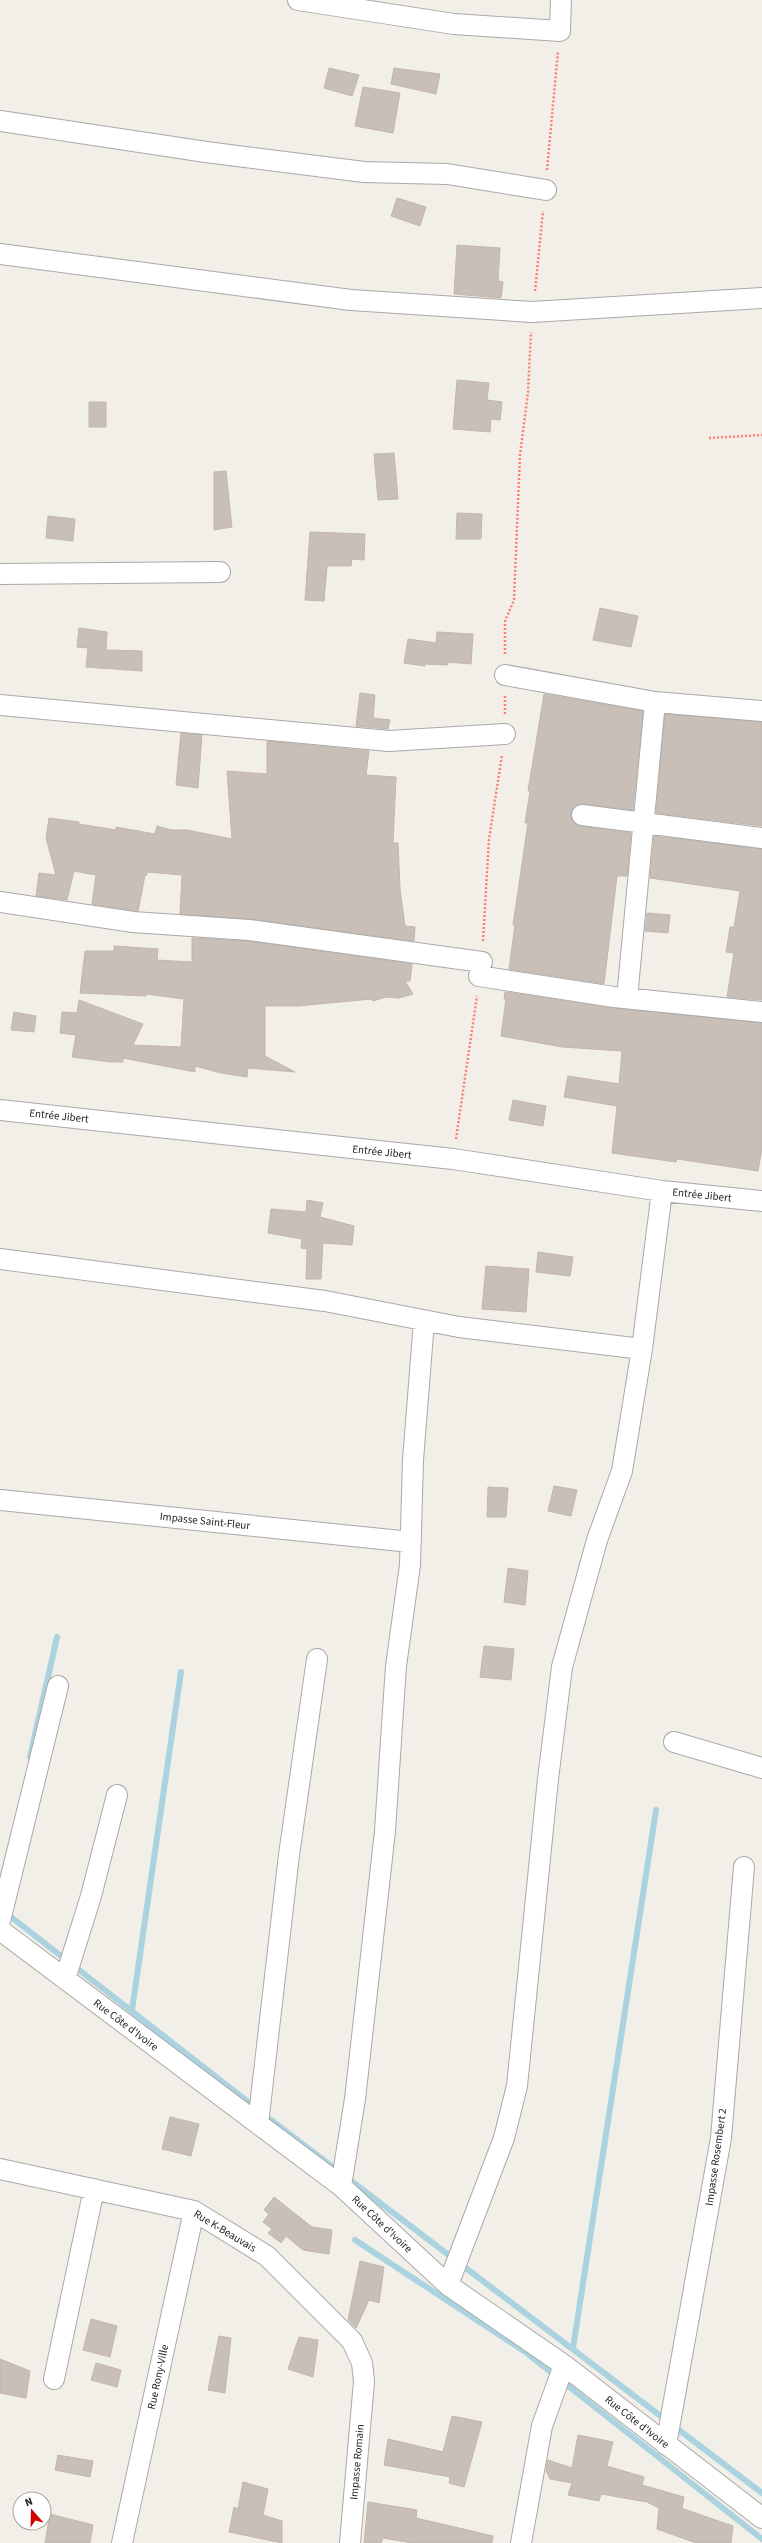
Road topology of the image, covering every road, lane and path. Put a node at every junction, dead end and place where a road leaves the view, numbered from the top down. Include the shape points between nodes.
1 (298, 0) edge
2 (561, 0) edge
3 (560, 31) junction
4 (0, 121) edge
5 (546, 190) junction
6 (0, 254) edge
7 (762, 298) edge
8 (532, 312) junction
9 (762, 435) edge
10 (709, 438) dead end
11 (220, 572) dead end
12 (0, 574) edge
13 (505, 675) junction
14 (656, 702) junction
15 (0, 706) edge
16 (762, 711) edge
17 (505, 734) junction
18 (582, 815) dead end
19 (644, 822) junction
20 (762, 838) edge
21 (0, 902) edge
22 (481, 969) junction
23 (627, 998) junction
24 (762, 1012) edge
25 (0, 1110) edge
26 (453, 1160) junction
27 (662, 1191) junction
28 (762, 1201) edge
29 (0, 1259) edge
30 (424, 1321) junction
31 (642, 1349) junction
32 (0, 1500) edge
33 (411, 1542) junction
34 (317, 1659) dead end
35 (58, 1686) dead end
36 (674, 1742) dead end
37 (762, 1768) edge
38 (117, 1795) dead end
39 (744, 1867) dead end
40 (0, 1921) edge
41 (0, 1930) edge
42 (65, 1979) junction
43 (258, 2124) junction
44 (0, 2169) edge
45 (341, 2186) junction
46 (94, 2189) junction
47 (194, 2211) junction
48 (448, 2285) junction
49 (564, 2365) junction
50 (54, 2379) dead end
51 (364, 2381) joint
52 (666, 2445) junction
53 (762, 2518) edge
54 (122, 2543) edge
55 (350, 2543) edge
56 (521, 2543) edge

1 - 3 street via 454,24
2 - 3 street
3 - 5 path
4 - 5 street via 206,152 364,172 447,174
5 - 8 path
6 - 8 street via 351,300
7 - 8 street
8 - 13 path via 528,392 520,455 514,600 505,621
9 - 10 path
11 - 12 street
13 - 14 street
13 - 17 path
14 - 16 street
14 - 19 street
15 - 17 street via 389,741
17 - 22 path via 489,839
18 - 19 street
19 - 20 street
19 - 23 street
21 - 22 street via 133,922 249,930
22 - 23 street
22 - 26 path
23 - 24 street
25 - 26 street, Entrée Jibert
26 - 27 street, Entrée Jibert
27 - 28 street, Entrée Jibert
27 - 31 street
29 - 30 street via 325,1301
30 - 31 street
30 - 33 street
31 - 48 street via 622,1471 597,1540 562,1667 517,2086 504,2138
32 - 33 street, Impasse Saint-Fleur
33 - 45 street via 396,1666 385,1831 355,2099
34 - 43 street via 289,1855
35 - 40 street
36 - 37 street
38 - 42 street via 91,1896
39 - 52 street, Impasse Rosembert 2 via 722,2138
41 - 42 street, Rue Côte d'Ivoire
42 - 43 street, Rue Côte d'Ivoire
43 - 45 street, Rue Côte d'Ivoire
44 - 46 street, Rue K-Beauvais
45 - 48 street, Rue Côte d'Ivoire
46 - 47 street, Rue K-Beauvais
46 - 50 street
47 - 51 street, Rue K-Beauvais via 267,2256 352,2341 362,2363
47 - 54 street, Rue Rony-Ville
48 - 49 street, Rue Côte d'Ivoire
49 - 52 street, Rue Côte d'Ivoire
49 - 56 street via 542,2426
51 - 55 street, Impasse Romain
52 - 53 street, Rue Côte d'Ivoire

